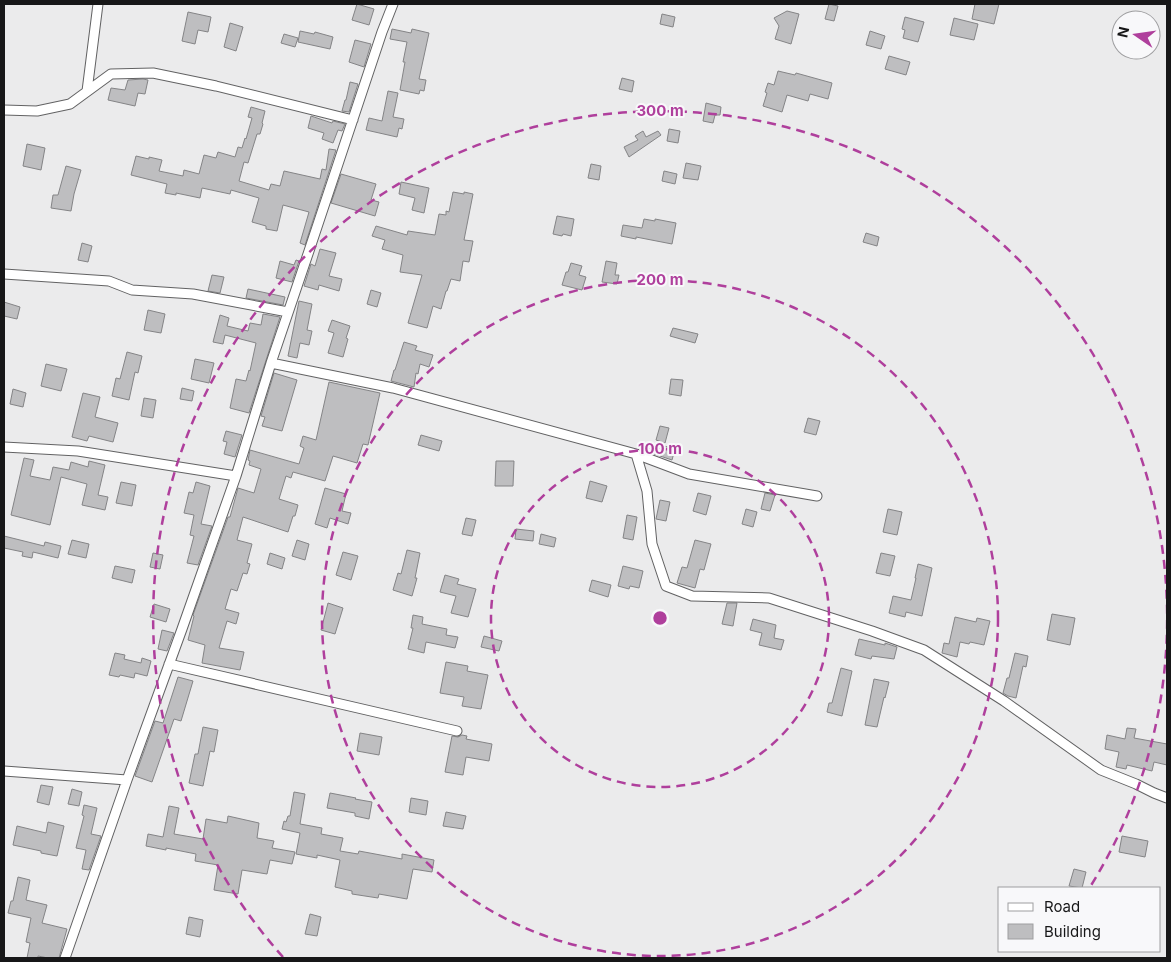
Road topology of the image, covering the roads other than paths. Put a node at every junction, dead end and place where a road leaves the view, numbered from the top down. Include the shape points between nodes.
1 (98, 4) edge
2 (393, 4) edge
3 (87, 92) junction
4 (4, 110) edge
5 (353, 120) junction
6 (4, 274) edge
7 (288, 312) junction
8 (271, 363) junction
9 (4, 447) edge
10 (636, 454) junction
11 (236, 476) junction
12 (817, 496) dead end
13 (169, 664) junction
14 (457, 731) dead end
15 (4, 771) edge
16 (127, 780) junction
17 (1167, 798) edge
18 (65, 958) edge

1 - 3 street
2 - 5 street
3 - 4 street via 70,104 38,111
3 - 5 street via 111,74 153,73
5 - 7 street
6 - 7 street via 109,281 132,290 193,294
7 - 8 street
8 - 10 street via 393,388
8 - 11 street
9 - 11 street via 78,451
10 - 12 street via 689,474
10 - 17 street via 647,491 652,544 666,586 692,596 768,598 872,630 924,650 1102,770
11 - 13 street
13 - 14 street
13 - 16 street
15 - 16 street
16 - 18 street

